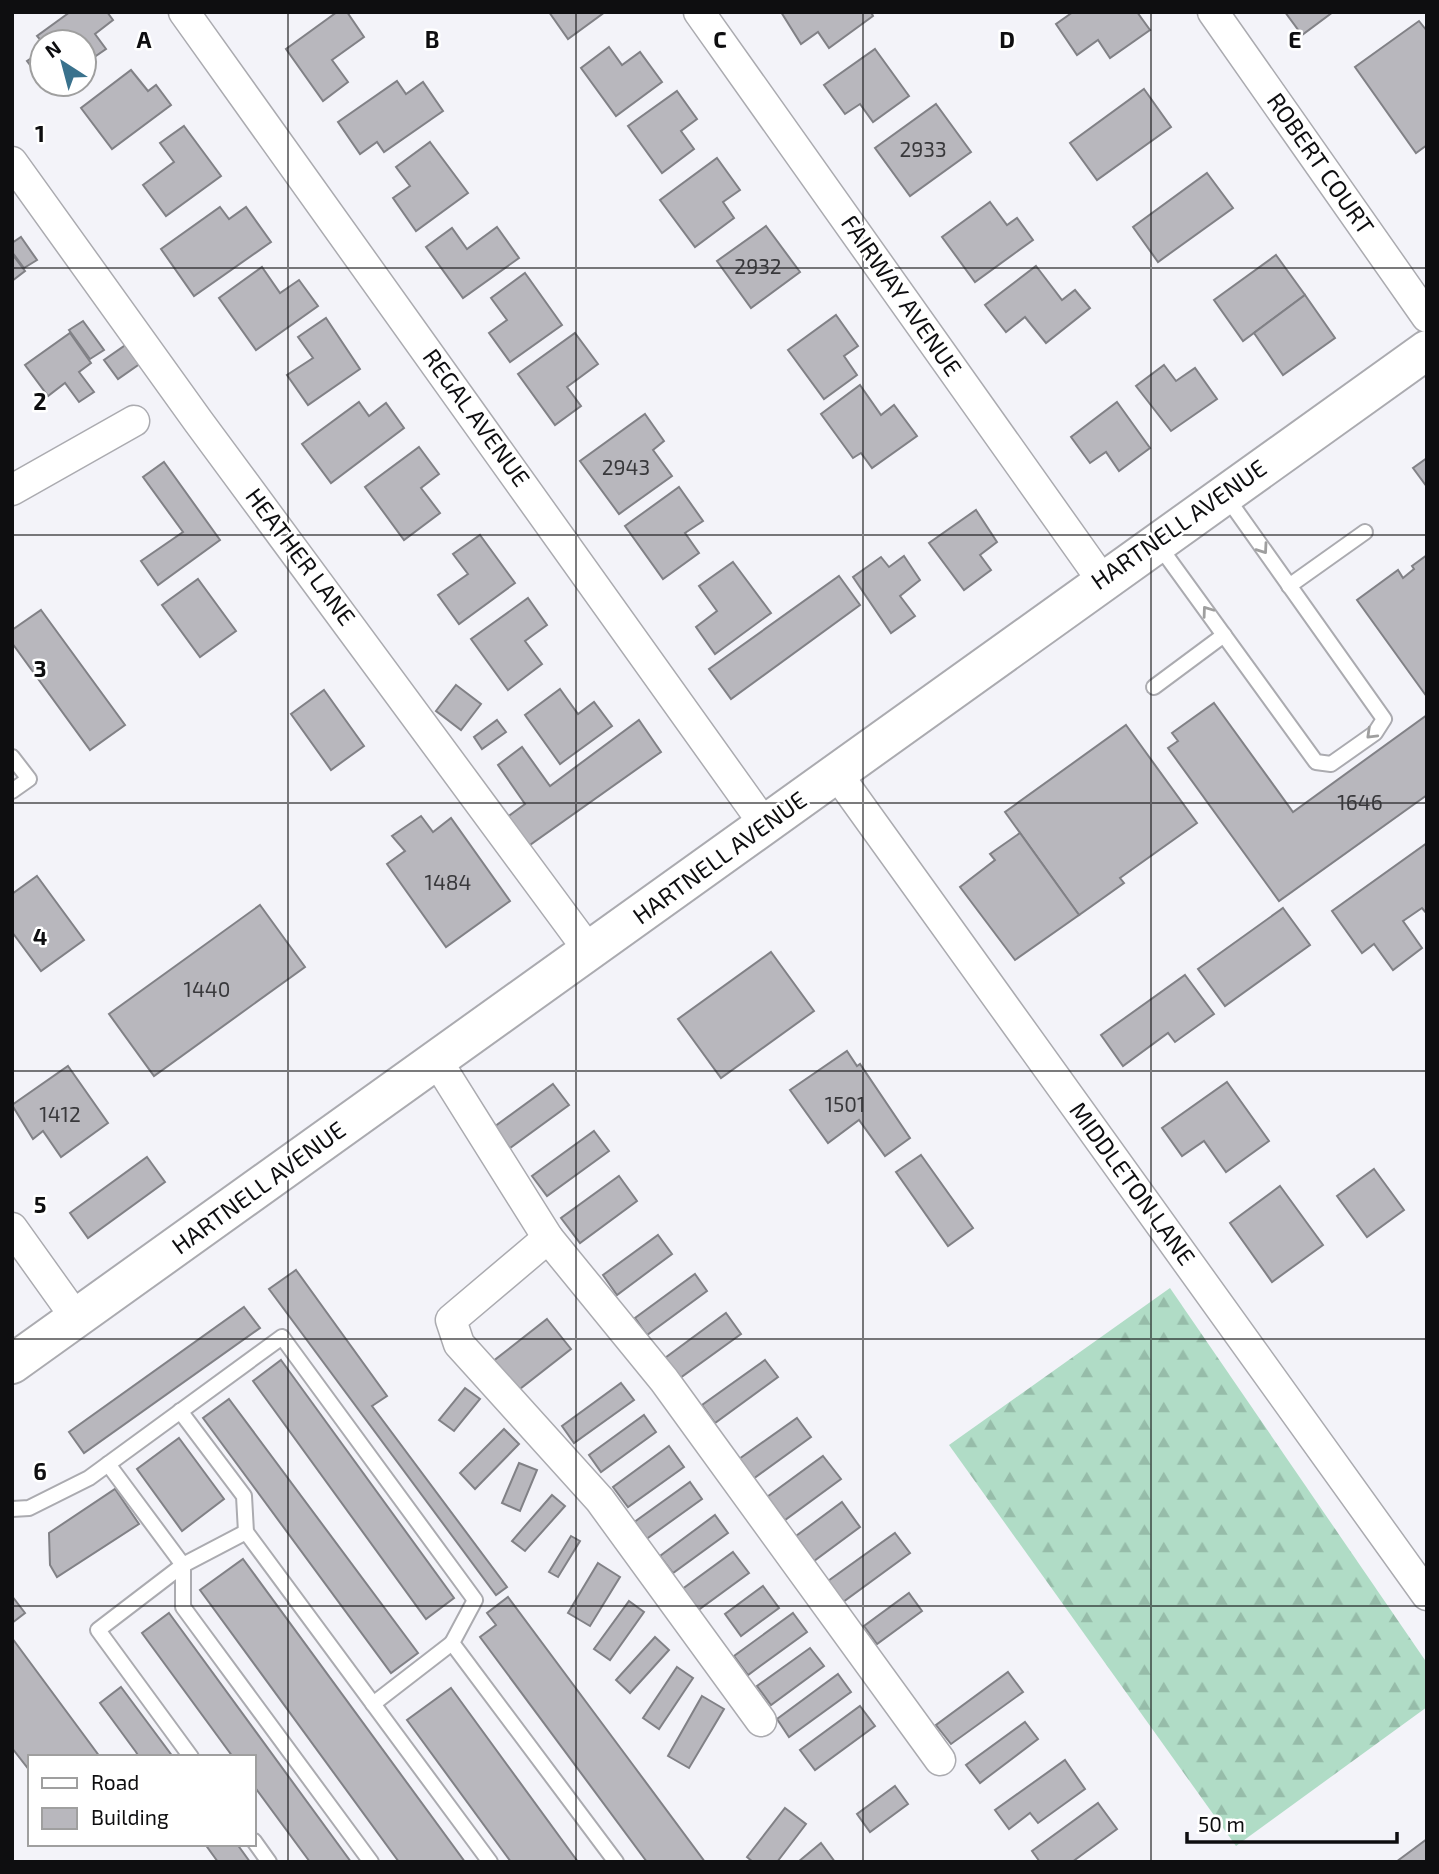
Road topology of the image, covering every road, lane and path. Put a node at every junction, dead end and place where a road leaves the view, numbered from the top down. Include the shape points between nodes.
1 (184, 12) edge
2 (699, 12) edge
3 (1213, 12) edge
4 (12, 162) edge
5 (1427, 317) edge
6 (1427, 350) edge
7 (134, 421) dead end
8 (12, 490) edge
9 (1224, 494) junction
10 (1365, 532) dead end
11 (1156, 542) junction
12 (1102, 580) junction
13 (1289, 586) junction
14 (1224, 635) junction
15 (1154, 687) dead end
16 (12, 757) edge
17 (837, 774) junction
18 (12, 791) edge
19 (765, 825) junction
20 (590, 952) junction
21 (437, 1061) junction
22 (12, 1228) edge
23 (548, 1238) junction
24 (77, 1319) junction
25 (12, 1364) edge
26 (180, 1411) junction
27 (108, 1464) junction
28 (12, 1510) edge
29 (246, 1532) junction
30 (183, 1566) junction
31 (1427, 1595) edge
32 (452, 1643) junction
33 (373, 1704) junction
34 (761, 1721) dead end
35 (190, 1755) edge
36 (940, 1760) dead end
37 (256, 1844) edge
38 (269, 1862) edge
39 (371, 1862) edge
40 (490, 1862) edge
41 (616, 1862) edge

1 - 19 street, REGAL AVENUE
2 - 12 street, FAIRWAY AVENUE
3 - 5 street, ROBERT COURT
4 - 20 street, HEATHER LANE
6 - 9 main road, HARTNELL AVENUE
7 - 8 street
9 - 11 main road, HARTNELL AVENUE
9 -> 13 lane
10 - 13 lane
11 - 12 main road, HARTNELL AVENUE
14 -> 11 lane
12 - 17 main road, HARTNELL AVENUE
13 -> 14 lane via 1384,719 1375,733 1331,764 1316,762
14 - 15 lane
16 - 18 lane via 29,779
17 - 19 main road, HARTNELL AVENUE
17 - 31 street, MIDDLETON LANE
19 - 20 main road, HARTNELL AVENUE
20 - 21 main road, HARTNELL AVENUE
21 - 23 street
21 - 24 main road, HARTNELL AVENUE
22 - 24 street
23 - 34 street via 451,1320 459,1344 600,1500
23 - 36 street via 664,1380
24 - 25 main road, HARTNELL AVENUE
26 - 27 lane
26 - 29 lane via 244,1496
26 - 32 lane via 282,1336 475,1600
27 - 28 lane via 29,1508
27 - 30 lane
29 - 30 lane
29 - 33 lane
30 - 35 lane via 98,1630
30 - 39 lane via 183,1606
32 - 33 lane
32 - 41 lane
33 - 40 lane
37 - 38 lane

